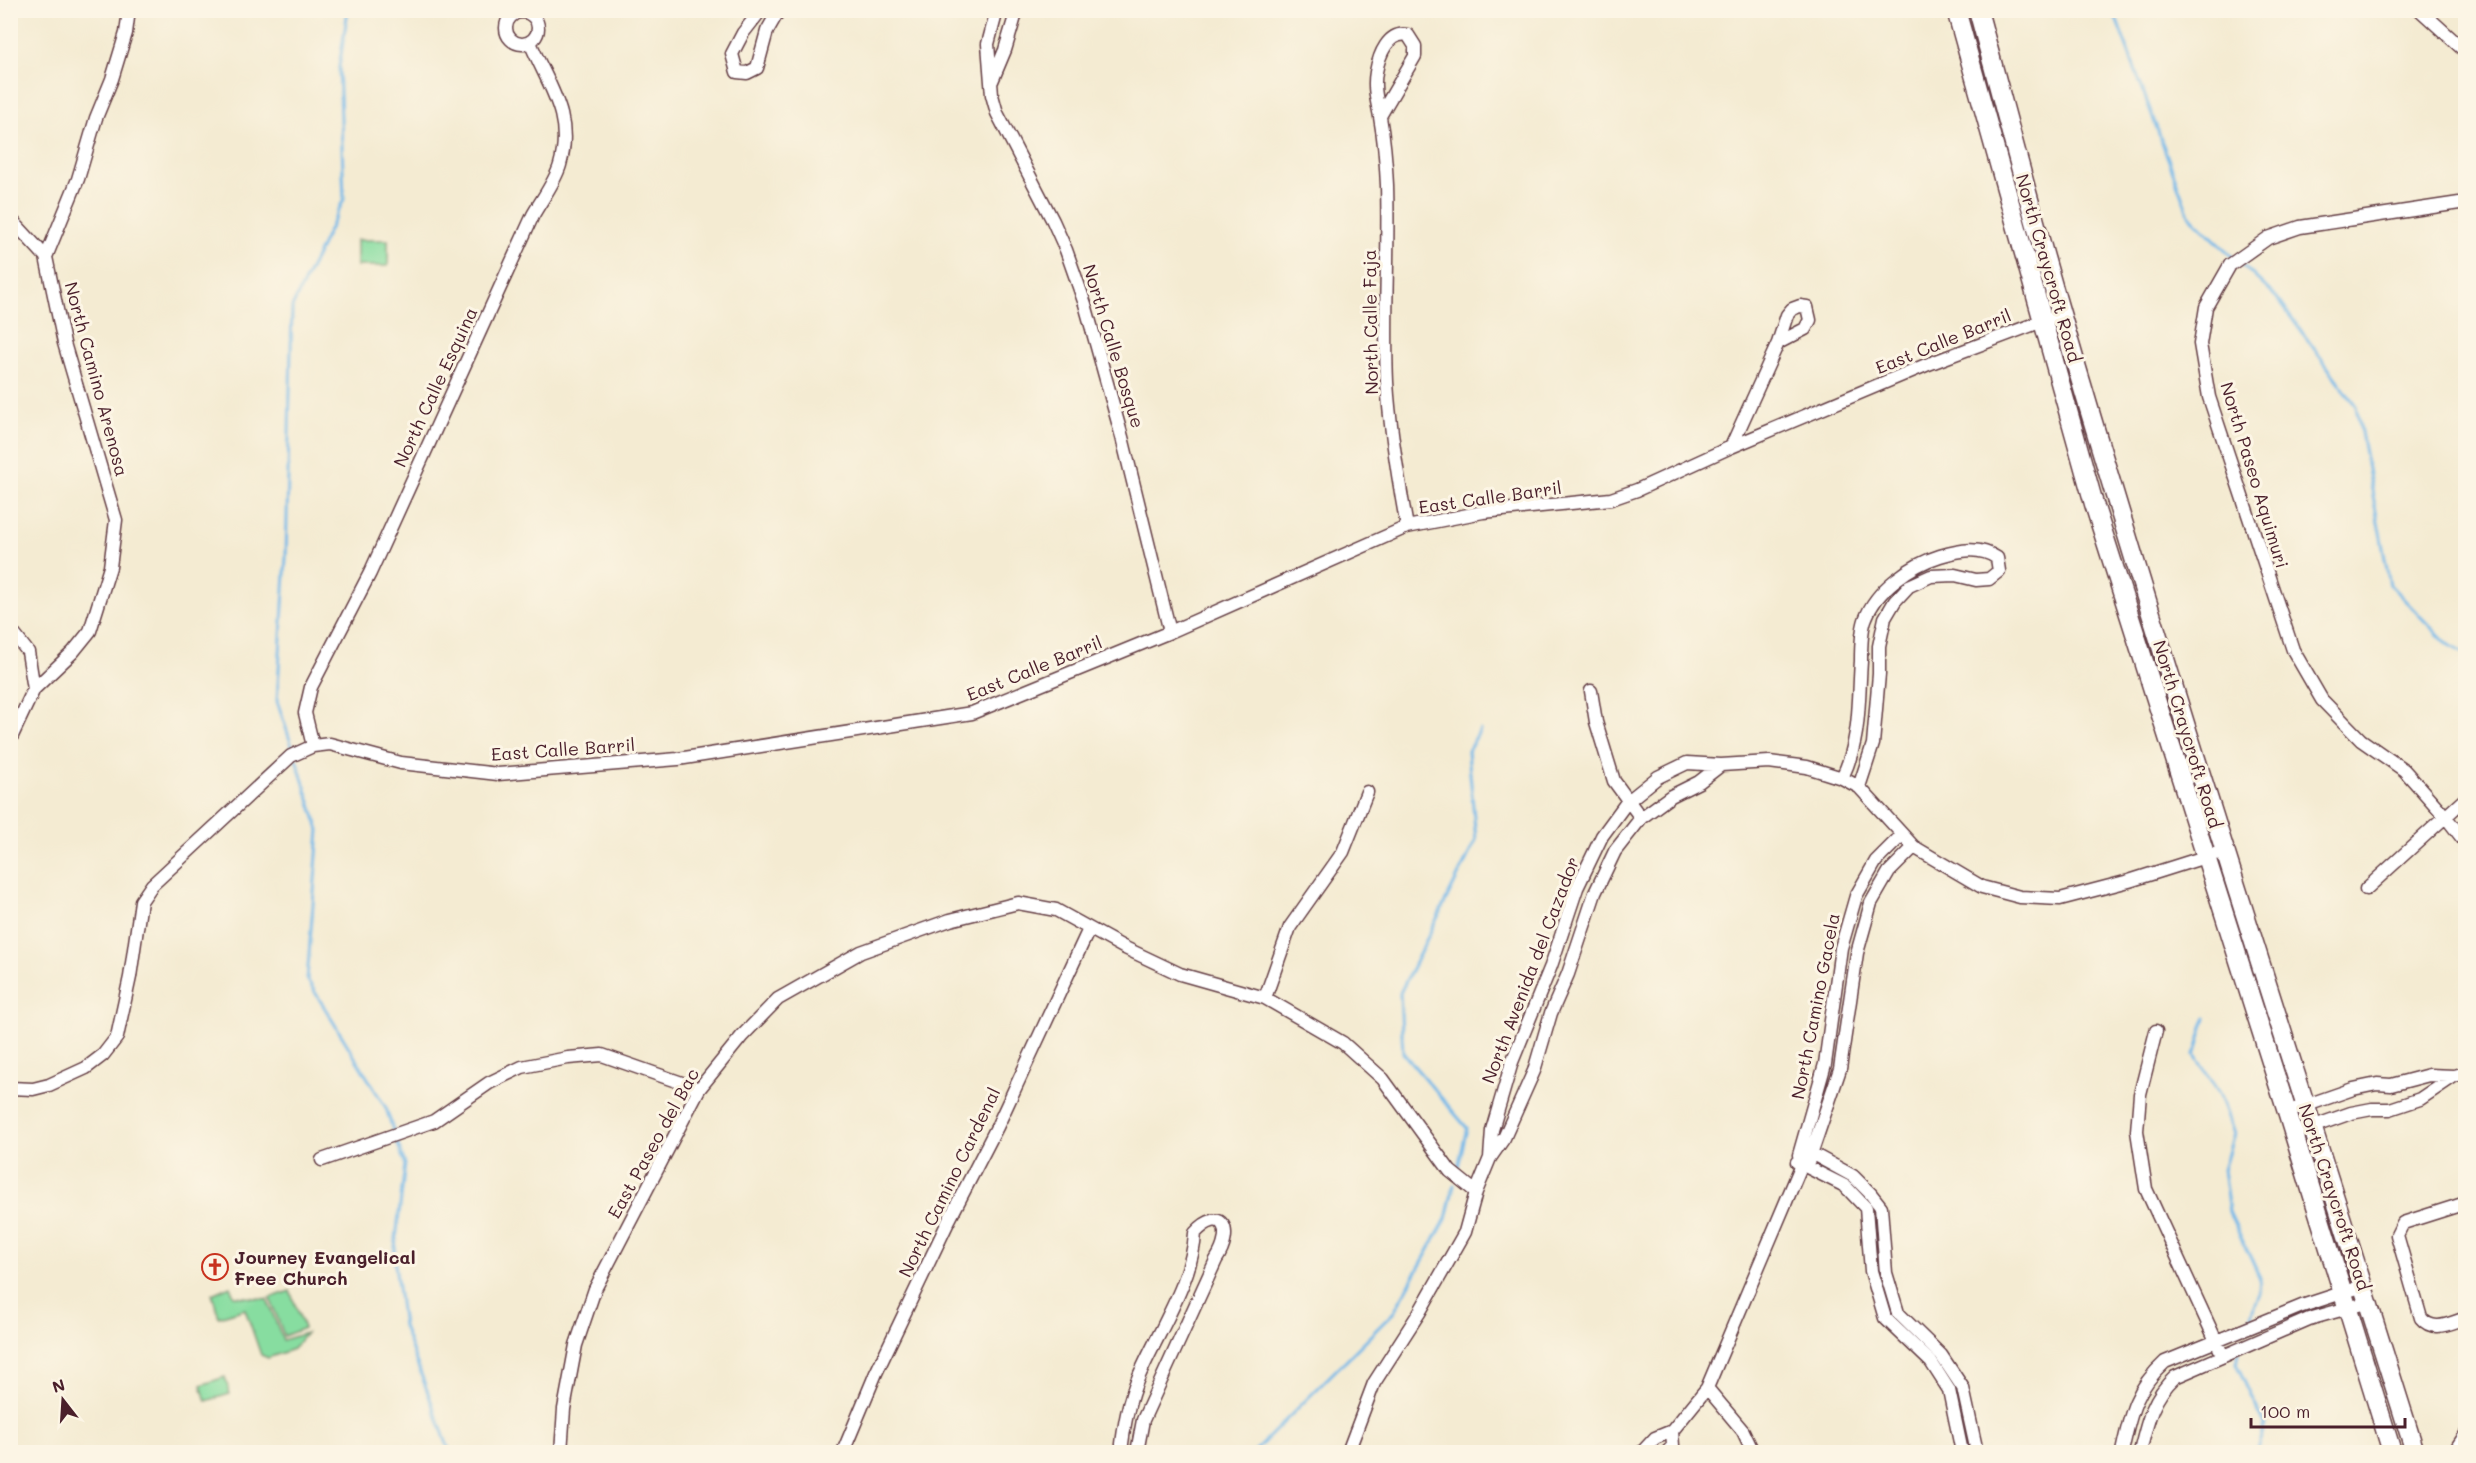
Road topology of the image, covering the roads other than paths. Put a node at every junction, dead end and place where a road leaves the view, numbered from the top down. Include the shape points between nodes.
1 (129, 10) edge
2 (761, 10) edge
3 (779, 10) edge
4 (999, 10) edge
5 (1956, 10) edge
6 (1978, 10) edge
7 (2420, 10) edge
8 (1017, 12) edge
9 (530, 42) dead end
10 (2466, 52) edge
11 (991, 82) junction
12 (1380, 116) junction
13 (2466, 202) edge
14 (10, 218) edge
15 (46, 257) junction
16 (2061, 314) junction
17 (2041, 321) junction
18 (1778, 343) dead end
19 (1731, 447) junction
20 (1407, 527) junction
21 (10, 629) edge
22 (1170, 632) junction
23 (34, 688) junction
24 (1591, 691) dead end
25 (10, 740) edge
26 (313, 746) junction
27 (1721, 765) junction
28 (1842, 778) junction
29 (1859, 786) junction
30 (1367, 792) dead end
31 (2466, 798) edge
32 (1627, 802) junction
33 (2445, 816) junction
34 (1641, 818) junction
35 (1902, 835) junction
36 (2466, 843) edge
37 (1914, 847) junction
38 (2224, 851) junction
39 (2205, 856) junction
40 (2366, 889) dead end
41 (1089, 928) junction
42 (1836, 991) junction
43 (1265, 998) junction
44 (1851, 999) junction
45 (2156, 1031) dead end
46 (2460, 1074) edge
47 (10, 1088) edge
48 (699, 1089) junction
49 (2306, 1106) junction
50 (2287, 1112) junction
51 (2312, 1127) junction
52 (2293, 1133) junction
53 (1807, 1150) junction
54 (1490, 1158) junction
55 (322, 1160) dead end
56 (1801, 1167) junction
57 (1476, 1192) junction
58 (2466, 1203) edge
59 (2366, 1294) junction
60 (2344, 1301) junction
61 (2466, 1318) edge
62 (2215, 1341) junction
63 (2223, 1356) junction
64 (1707, 1388) junction
65 (1672, 1431) junction
66 (2466, 1434) edge
67 (561, 1452) edge
68 (843, 1452) edge
69 (1121, 1452) edge
70 (1137, 1452) edge
71 (1348, 1452) edge
72 (1642, 1452) edge
73 (1666, 1452) edge
74 (1753, 1452) edge
75 (1962, 1452) edge
76 (1977, 1452) edge
77 (2122, 1452) edge
78 (2140, 1452) edge
79 (2392, 1452) edge
80 (2415, 1452) edge
81 (2459, 1452) edge

1 - 15 street via 112,79
2 - 3 street via 732,54 737,72 757,68 766,31
4 - 8 street
4 - 11 street, North Calle Bosque via 988,44
5 - 17 main road, North Craycroft Road
6 - 16 main road, North Craycroft Road
7 - 10 street
8 - 11 street
9 - 26 street, North Calle Esquina via 559,105 565,129 560,166 533,214 370,573 311,687 305,713
11 - 22 street, North Calle Bosque via 997,113 1053,221 1084,304 1122,437
12 - 12 street, North Calle Faja via 1415,56 1415,46 1408,35 1395,37 1380,57 1374,94
12 - 20 street, North Calle Faja via 1387,183 1387,380 1392,449
13 - 33 street, North Paseo Aquimuri via 2300,227 2268,238 2230,265 2206,307 2200,344 2209,397 2293,650 2322,700 2361,740 2404,770
14 - 15 street
15 - 23 street, North Camino Arenosa via 64,343 116,520 110,567 90,631
16 - 17 street, East Calle Barril
16 - 38 main road, North Craycroft Road
17 - 19 street, East Calle Barril
17 - 39 main road, North Craycroft Road
18 - 19 street
19 - 20 street, East Calle Barril via 1611,499 1484,512
20 - 22 street, East Calle Barril
21 - 23 street via 28,652
22 - 26 street, East Calle Barril via 972,713 678,759 498,774 401,763 330,744
23 - 25 street, North Camino Arenosa
24 - 32 street via 1614,782
26 - 47 street via 291,756 152,885 141,901 117,1037 103,1054 86,1068 49,1085
27 - 28 street, North Avenida del Cazador via 1769,762 1807,767
27 - 32 street, North Avenida del Cazador via 1687,763 1658,777
27 - 34 street, North Avenida del Cazador
28 - 29 street, North Avenida del Cazador
28 - 29 street via 1853,756 1858,726 1865,620 1879,597 1894,581 1924,561 1973,549 1988,551 1998,558 1999,571 1989,579 1931,576 1910,586 1885,618 1879,646 1873,744
29 - 35 street, North Avenida del Cazador
30 - 43 street via 1343,852 1290,927
31 - 33 street
32 - 34 street
32 - 54 street, North Avenida del Cazador via 1602,836 1577,888 1512,1062 1492,1130
33 - 36 street, North Paseo Aquimuri
33 - 40 street
34 - 54 street, North Avenida del Cazador via 1615,851 1595,893 1534,1071 1504,1138
35 - 37 street, North Avenida del Cazador
35 - 42 street, North Camino Gacela via 1876,861 1856,896 1841,948
37 - 39 street, North Avenida del Cazador via 1982,886 2020,897 2060,899
37 - 44 street, North Camino Gacela via 1889,872 1871,903 1857,953
38 - 39 street, North Avenida del Cazador
38 - 49 main road, North Craycroft Road
39 - 50 main road, North Craycroft Road
41 - 43 street, East Paseo del Bac via 1180,974
41 - 48 street, East Paseo del Bac via 1056,910 1018,903 950,920 861,952 778,999
41 - 68 street, North Camino Cardenal via 876,1373
42 - 44 street
42 - 53 street, North Camino Gacela
43 - 57 street, East Paseo del Bac via 1343,1043 1383,1079 1450,1171
44 - 53 street, North Camino Gacela via 1840,1069
45 - 62 street via 2140,1094 2137,1131 2146,1190
46 - 49 street via 2377,1084
46 - 51 street via 2420,1099 2390,1109 2351,1113
48 - 55 street via 602,1055 568,1058 522,1067 489,1083 434,1121
48 - 67 street, East Paseo del Bac via 595,1289 576,1345
49 - 50 street
49 - 51 main road, North Craycroft Road
50 - 52 main road, North Craycroft Road
51 - 52 street
51 - 59 main road, North Craycroft Road
52 - 60 main road, North Craycroft Road
53 - 56 street, North Camino Gacela
53 - 76 street via 1852,1176 1881,1207 1886,1273 1898,1313 1941,1355 1963,1388
54 - 57 street, North Avenida del Cazador
56 - 64 street, North Camino Gacela
56 - 75 street via 1845,1186 1866,1208 1871,1271 1885,1318 1930,1362 1949,1390
57 - 71 street, North Avenida del Cazador via 1465,1232 1374,1383
58 - 61 street via 2403,1223 2397,1235 2424,1322 2435,1327
59 - 60 street
59 - 80 main road, North Craycroft Road
60 - 62 street via 2302,1306
60 - 63 street
60 - 79 main road, North Craycroft Road
62 - 63 street
62 - 77 street via 2165,1362 2150,1375 2136,1398
63 - 78 street via 2175,1377 2164,1387 2152,1406
64 - 65 street, North Camino Gacela
64 - 74 street via 1743,1431
65 - 72 street, North Camino Gacela via 1654,1438
65 - 73 street, North Camino Gacela via 1673,1446
66 - 81 street via 2458,1446
69 - 70 street via 1125,1415 1184,1278 1194,1251 1195,1233 1211,1221 1219,1222 1227,1235 1224,1248 1158,1383 1143,1420

